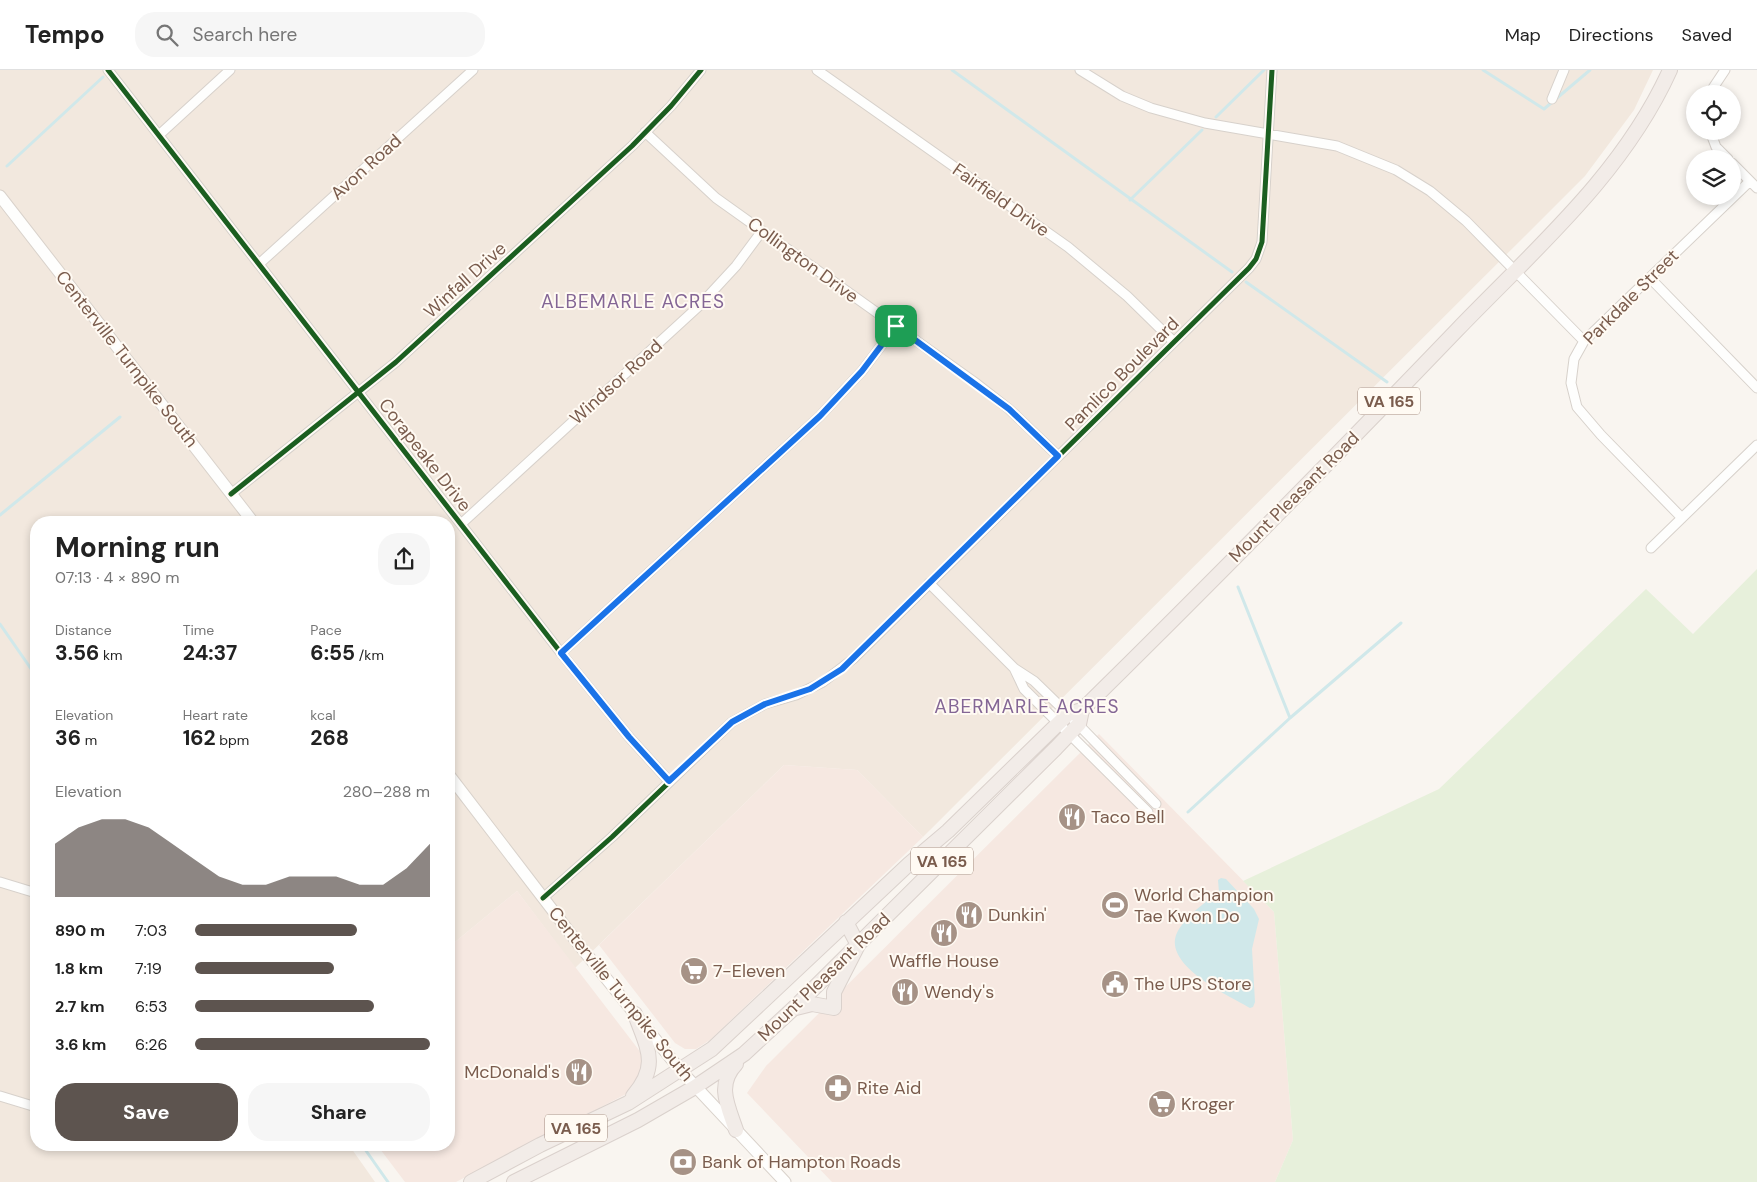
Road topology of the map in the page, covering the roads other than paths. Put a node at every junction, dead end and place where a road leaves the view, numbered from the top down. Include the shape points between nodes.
1 (108, 70) edge
2 (230, 70) edge
3 (473, 70) edge
4 (701, 70) edge
5 (817, 70) edge
6 (1080, 70) edge
7 (1272, 70) edge
8 (1564, 70) edge
9 (1670, 70) edge
10 (1725, 70) edge
11 (1715, 85) edge
12 (1552, 99) dead end
13 (645, 132) junction
14 (1269, 134) junction
15 (159, 135) junction
16 (1741, 172) edge
17 (1754, 185) edge
18 (0, 196) edge
19 (762, 231) junction
20 (260, 264) junction
21 (1514, 272) junction
22 (1650, 278) junction
23 (896, 326) junction
24 (1584, 341) junction
25 (1174, 342) junction
26 (1757, 388) edge
27 (359, 392) junction
28 (1757, 445) edge
29 (1058, 456) junction
30 (231, 494) junction
31 (248, 516) edge
32 (455, 516) edge
33 (455, 516) edge
34 (1682, 518) junction
35 (461, 524) junction
36 (1651, 548) dead end
37 (929, 583) junction
38 (561, 653) junction
39 (1014, 668) junction
40 (1070, 716) junction
41 (1074, 729) junction
42 (669, 781) junction
43 (455, 783) edge
44 (1156, 804) dead end
45 (1148, 812) dead end
46 (0, 882) edge
47 (30, 891) edge
48 (543, 898) junction
49 (846, 922) junction
50 (858, 944) junction
51 (794, 1008) junction
52 (636, 1014) junction
53 (744, 1054) junction
54 (680, 1071) junction
55 (695, 1087) junction
56 (0, 1096) edge
57 (628, 1103) junction
58 (30, 1104) edge
59 (736, 1130) junction
60 (471, 1182) edge
61 (514, 1182) edge
62 (785, 1182) edge

1 - 15 street, Corapeake Drive
2 - 15 street
3 - 20 street, Avon Road
4 - 13 street, Winfall Drive
5 - 25 street, Fairfield Drive via 1068,247 1127,296
6 - 14 street via 1122,96 1151,108 1197,121
7 - 14 street, Pamlico Boulevard
8 - 12 street
9 - 21 highway, Mount Pleasant Road / VA 165 via 1634,134 1606,173
10 - 11 street
13 - 19 street, Collington Drive via 716,198
13 - 27 street, Winfall Drive via 463,301
14 - 21 street via 1337,146 1396,170 1443,200
14 - 25 street, Pamlico Boulevard via 1260,249 1249,268
15 - 20 street, Corapeake Drive
16 - 17 street
17 - 22 street, Parkdale Street
18 - 30 main road, Centerville Turnpike South
19 - 23 street, Collington Drive
19 - 35 street, Windsor Road via 736,266 699,306
20 - 27 street, Corapeake Drive
21 - 24 street
21 - 40 highway, Mount Pleasant Road / VA 165
22 - 24 street, Parkdale Street
22 - 26 street
23 - 29 street, Collington Drive via 1009,409
23 - 38 street via 862,371 820,416
24 - 34 street, Parkdale Street via 1574,359 1571,383 1577,407
25 - 29 street, Pamlico Boulevard
27 - 30 street, Winfall Drive
27 - 33 street, Corapeake Drive
28 - 34 street
29 - 37 street, Pamlico Boulevard
30 - 31 main road, Centerville Turnpike South
32 - 35 street, Corapeake Drive
34 - 36 street
35 - 38 street, Corapeake Drive
37 - 39 street
37 - 42 street, Pamlico Boulevard via 842,669 810,689 765,704 732,722
38 - 42 street, Corapeake Drive
39 - 40 street via 1034,680
39 - 40 street via 1024,689
40 - 41 highway
40 - 41 street
40 - 49 highway, Mount Pleasant Road / VA 165
41 - 44 street
41 - 45 street
41 - 50 highway, Mount Pleasant Road / VA 165
42 - 48 street, Pamlico Boulevard
43 - 48 main road, Centerville Turnpike South
46 - 47 street
48 - 52 main road, Centerville Turnpike South
49 - 50 highway
49 - 54 highway, Mount Pleasant Road / VA 165 via 742,1023
50 - 51 highway, Mount Pleasant Road / VA 165
50 - 51 highway via 834,992 834,1008 812,1004
51 - 53 highway, Mount Pleasant Road / VA 165
52 - 54 main road, Centerville Turnpike South
52 - 57 highway via 648,1050 649,1070 643,1085
53 - 55 highway, Mount Pleasant Road / VA 165
53 - 59 highway via 729,1071 724,1085
54 - 55 main road, Centerville Turnpike South
54 - 57 highway, Mount Pleasant Road / VA 165
55 - 59 main road, Centerville Turnpike South
55 - 61 highway, Mount Pleasant Road / VA 165 via 600,1140
56 - 58 street
57 - 60 highway, Mount Pleasant Road / VA 165
59 - 62 main road, Centerville Turnpike South

